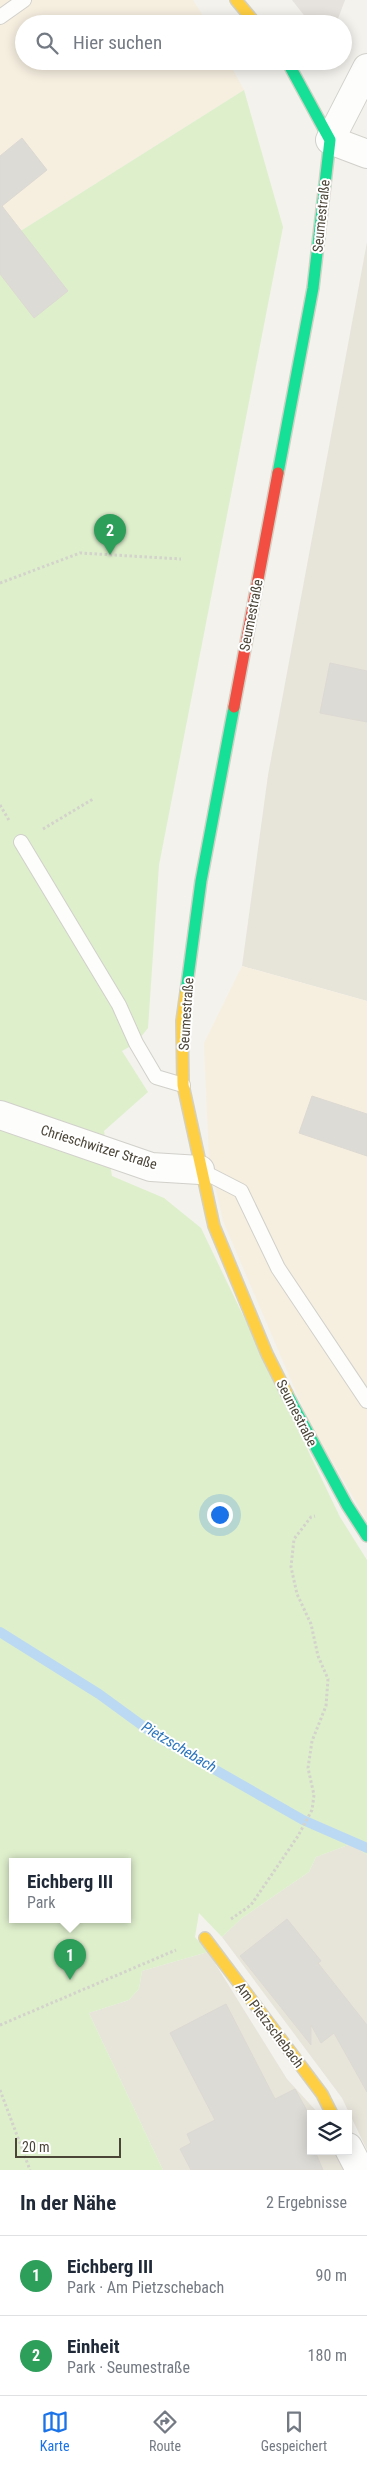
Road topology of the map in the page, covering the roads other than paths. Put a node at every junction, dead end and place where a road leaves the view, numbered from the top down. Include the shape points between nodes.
1 (24, 0) edge
2 (236, 0) edge
3 (248, 15) edge
4 (0, 17) edge
5 (367, 68) edge
6 (292, 70) edge
7 (330, 140) junction
8 (367, 154) edge
9 (21, 842) road end
10 (183, 1085) junction
11 (0, 1115) edge
12 (200, 1170) junction
13 (367, 1401) edge
14 (367, 1536) edge
15 (205, 1938) road end
16 (330, 2110) edge
17 (352, 2155) edge
18 (360, 2170) edge

1 - 4 lane
2 - 3 street
5 - 7 street, Seumestraße
6 - 7 street
7 - 8 street
7 - 10 street, Seumestraße via 313,288 201,881 182,1021
9 - 10 lane via 119,1005 156,1077
10 - 12 street, Seumestraße
11 - 12 street, Chrieschwitzer Straße via 151,1166
12 - 13 lane via 241,1191 278,1268
12 - 14 street, Seumestraße via 214,1226 267,1354 347,1505
15 - 16 street, Am Pietzschebach via 322,2094
17 - 18 street

